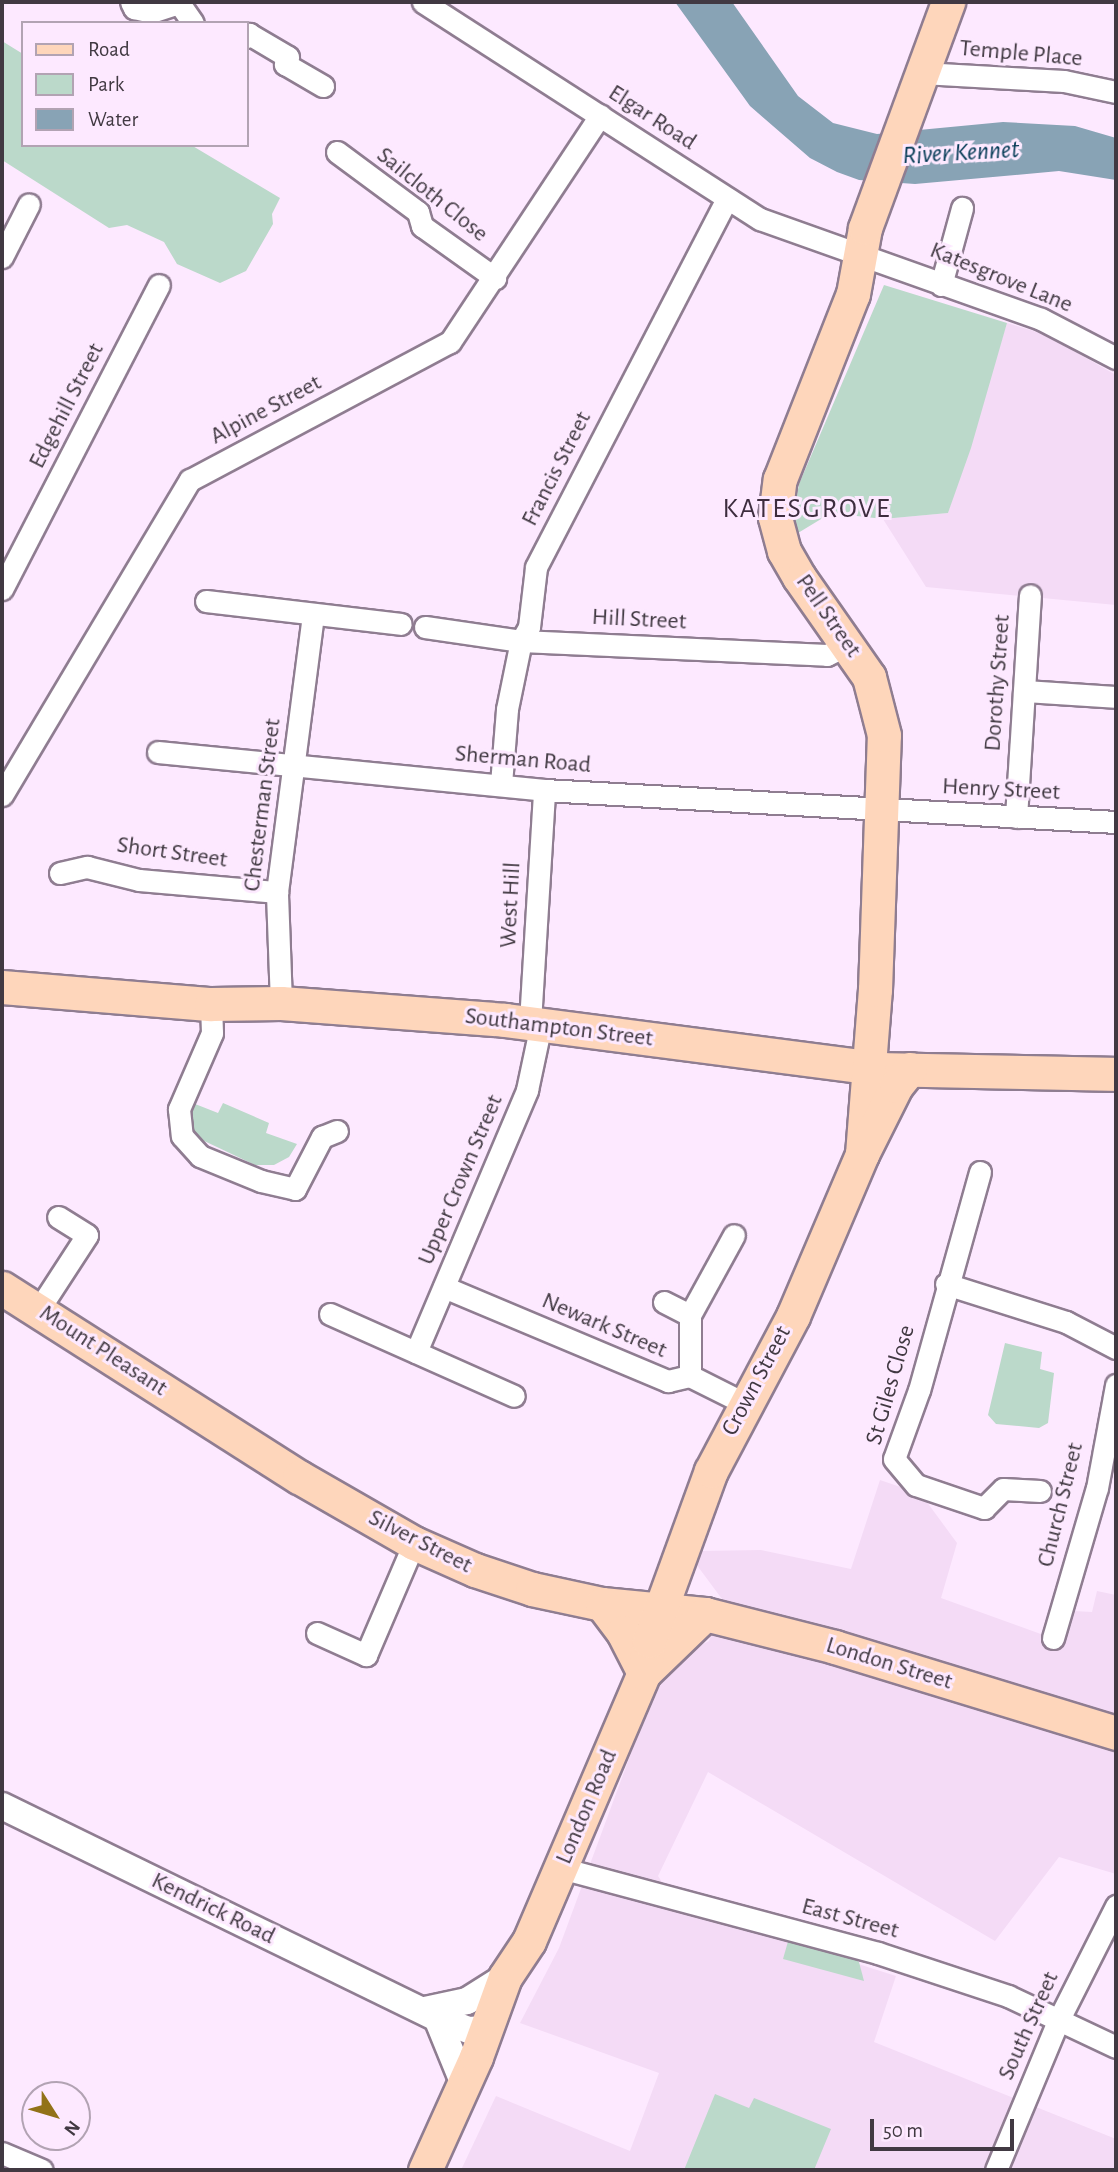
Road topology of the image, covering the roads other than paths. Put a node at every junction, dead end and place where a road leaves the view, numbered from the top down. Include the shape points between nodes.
1 (131, 2) edge
2 (179, 2) edge
3 (422, 2) edge
4 (948, 2) edge
5 (192, 21) edge
6 (248, 36) edge
7 (922, 73) junction
8 (323, 86) dead end
9 (1116, 92) edge
10 (600, 115) junction
11 (337, 152) dead end
12 (727, 199) junction
13 (29, 204) dead end
14 (962, 208) dead end
15 (2, 257) edge
16 (862, 258) junction
17 (495, 278) junction
18 (159, 285) dead end
19 (941, 285) junction
20 (1115, 352) edge
21 (2, 589) edge
22 (1030, 595) dead end
23 (206, 601) dead end
24 (313, 614) junction
25 (401, 624) dead end
26 (425, 627) dead end
27 (521, 641) junction
28 (849, 644) junction
29 (1024, 691) junction
30 (1116, 697) edge
31 (158, 752) dead end
32 (293, 765) junction
33 (501, 785) junction
34 (544, 790) junction
35 (2, 795) edge
36 (883, 811) junction
37 (1016, 817) junction
38 (1116, 822) edge
39 (60, 873) dead end
40 (277, 892) junction
41 (2, 987) edge
42 (875, 990) junction
43 (281, 1003) junction
44 (211, 1004) junction
45 (535, 1023) junction
46 (868, 1068) junction
47 (910, 1069) junction
48 (1116, 1074) edge
49 (337, 1131) dead end
50 (862, 1154) junction
51 (980, 1172) dead end
52 (58, 1217) dead end
53 (734, 1235) dead end
54 (946, 1284) junction
55 (444, 1287) junction
56 (2, 1288) edge
57 (664, 1302) dead end
58 (39, 1309) junction
59 (330, 1314) dead end
60 (690, 1315) junction
61 (1116, 1348) edge
62 (416, 1352) junction
63 (690, 1376) junction
64 (1116, 1385) edge
65 (514, 1395) dead end
66 (744, 1404) junction
67 (202, 1415) joint
68 (1040, 1491) dead end
69 (414, 1543) junction
70 (601, 1604) junction
71 (659, 1612) junction
72 (705, 1614) junction
73 (317, 1633) dead end
74 (1053, 1638) dead end
75 (644, 1673) junction
76 (1116, 1733) edge
77 (2, 1806) edge
78 (561, 1868) junction
79 (1116, 1906) edge
80 (529, 1941) junction
81 (505, 1977) junction
82 (431, 2014) junction
83 (1059, 2019) junction
84 (485, 2029) junction
85 (1116, 2047) edge
86 (464, 2084) junction
87 (2, 2153) edge
88 (42, 2170) edge
89 (425, 2170) edge
90 (996, 2170) edge

1 - 2 street via 134,8 151,12
2 - 5 street
3 - 10 street, Elgar Road
4 - 7 main road, Pell Street
6 - 8 street via 288,57 285,64
7 - 9 street, Temple Place via 1064,81
7 - 16 main road, Pell Street via 865,228
10 - 12 street, Elgar Road
10 - 17 street, Alpine Street
11 - 17 street, Sailcloth Close via 418,212 422,226
12 - 16 street, Elgar Road via 761,219
12 - 27 street, Francis Street via 536,567 529,627
13 - 15 street
14 - 19 street
16 - 19 street, Katesgrove Lane via 914,271
16 - 28 main road, Pell Street via 850,301 784,469 775,517 784,551 799,577
17 - 35 street, Alpine Street via 450,342 190,480
18 - 21 street, Edgehill Street
19 - 20 street, Katesgrove Lane via 1041,319
22 - 29 street, Dorothy Street
23 - 24 street
24 - 25 street
24 - 32 street, Chesterman Street
26 - 27 street, Hill Street
27 - 28 street, Hill Street via 827,655
27 - 33 street, Francis Street via 507,709
28 - 36 main road, Pell Street via 869,677 880,709 886,753
29 - 30 street
29 - 37 street, Dorothy Street
31 - 32 street, Sherman Road
32 - 33 street, Sherman Road
32 - 40 street, Chesterman Street
33 - 34 street, Sherman Road
34 - 36 street, Sherman Road
34 - 45 street, West Hill
36 - 37 street, Henry Street
36 - 42 main road, Pell Street
37 - 38 street, Henry Street
39 - 40 street, Short Street via 87,867 139,880
40 - 43 street, Chesterman Street
41 - 44 main road, Southampton Street
42 - 46 main road, Pell Street
42 - 47 main road, Pell Street via 892,1047
43 - 44 main road, Southampton Street
43 - 45 main road, Southampton Street
44 - 49 street via 212,1034 178,1109 182,1136 200,1156 261,1181 295,1189 322,1137
45 - 46 main road, Southampton Street
45 - 55 street, Upper Crown Street via 527,1090
46 - 47 main road, Southampton Street
46 - 50 main road, Crown Street
47 - 48 main road, Southampton Street
47 - 50 main road, Crown Street via 896,1086
50 - 66 main road, Crown Street via 793,1315
51 - 54 street, St Giles Close
52 - 58 street via 87,1235
53 - 60 street
54 - 61 street via 1066,1322
54 - 68 street, St Giles Close via 919,1390 894,1459 916,1485 984,1507 1003,1489
55 - 62 street, Upper Crown Street
55 - 63 street, Newark Street via 668,1381
56 - 58 main road, Mount Pleasant
57 - 60 street
58 - 67 main road, Mount Pleasant
59 - 62 street
60 - 63 street
62 - 65 street
63 - 66 street, Newark Street
64 - 74 street, Church Street via 1097,1488
66 - 71 main road, Crown Street via 707,1482
67 - 69 main road, Silver Street
69 - 70 main road, Silver Street via 532,1589
69 - 73 street via 366,1655
70 - 71 main road, Silver Street
70 - 75 main road via 623,1632
71 - 72 main road, London Street
71 - 75 main road, London Road
72 - 75 main road, London Road
72 - 76 main road, London Street via 835,1647
75 - 78 main road, London Road
77 - 82 street, Kendrick Road
78 - 80 main road, London Road
78 - 83 street, East Street via 878,1953 1008,1996
79 - 83 street, South Street
80 - 81 main road, London Road
80 - 84 main road, London Road via 534,1964 513,2012 499,2029
81 - 82 street via 467,2001
81 - 84 main road, London Road
82 - 84 street, Kendrick Road via 469,2030
82 - 86 street
83 - 85 street, East Street
83 - 90 street, South Street
84 - 86 main road, London Road
86 - 89 main road, London Road
87 - 88 street

